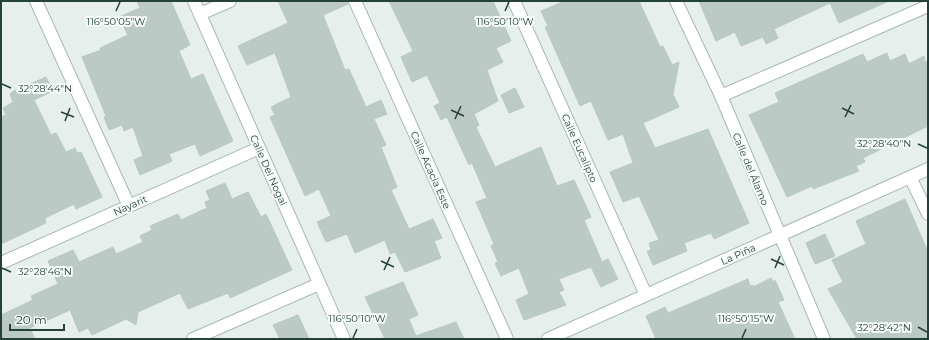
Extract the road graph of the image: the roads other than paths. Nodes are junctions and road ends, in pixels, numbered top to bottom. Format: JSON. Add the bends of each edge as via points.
{"nodes":[{"id":1,"x":36,"y":1,"type":"edge"},
{"id":2,"x":194,"y":1,"type":"edge"},
{"id":3,"x":230,"y":1,"type":"edge"},
{"id":4,"x":355,"y":1,"type":"edge"},
{"id":5,"x":514,"y":1,"type":"edge"},
{"id":6,"x":676,"y":1,"type":"edge"},
{"id":7,"x":928,"y":6,"type":"edge"},
{"id":8,"x":200,"y":14,"type":"junction"},
{"id":9,"x":721,"y":96,"type":"junction"},
{"id":10,"x":259,"y":148,"type":"junction"},
{"id":11,"x":928,"y":169,"type":"edge"},
{"id":12,"x":910,"y":177,"type":"junction"},
{"id":13,"x":129,"y":206,"type":"junction"},
{"id":14,"x":928,"y":214,"type":"edge"},
{"id":15,"x":779,"y":236,"type":"junction"},
{"id":16,"x":1,"y":263,"type":"edge"},
{"id":17,"x":319,"y":284,"type":"junction"},
{"id":18,"x":646,"y":295,"type":"junction"},
{"id":19,"x":194,"y":339,"type":"edge"},
{"id":20,"x":344,"y":339,"type":"edge"},
{"id":21,"x":507,"y":339,"type":"edge"},
{"id":22,"x":548,"y":339,"type":"edge"},
{"id":23,"x":824,"y":339,"type":"edge"}],
"edges":[{"from":1,"to":13,"type":"street"},
{"from":2,"to":8,"type":"street","name":"Calle Del Nogal"},
{"from":3,"to":8,"type":"street"},
{"from":4,"to":21,"type":"street","name":"Calle Acacia Este"},
{"from":5,"to":18,"type":"street","name":"Calle Eucalipto"},
{"from":6,"to":9,"type":"street","name":"Calle del Álamo"},
{"from":7,"to":9,"type":"street"},
{"from":8,"to":10,"type":"street","name":"Calle Del Nogal"},
{"from":9,"to":15,"type":"street","name":"Calle del Álamo"},
{"from":10,"to":13,"type":"street","name":"Nayarit"},
{"from":10,"to":17,"type":"street","name":"Calle Del Nogal"},
{"from":11,"to":12,"type":"street","name":"La Piña"},
{"from":12,"to":14,"type":"street"},
{"from":12,"to":15,"type":"street","name":"La Piña"},
{"from":13,"to":16,"type":"street","name":"Nayarit"},
{"from":15,"to":18,"type":"street","name":"La Piña"},
{"from":15,"to":23,"type":"street","name":"Calle del Álamo"},
{"from":17,"to":19,"type":"street"},
{"from":17,"to":20,"type":"street","name":"Calle Del Nogal"},
{"from":18,"to":22,"type":"street","name":"La Piña"}]}
